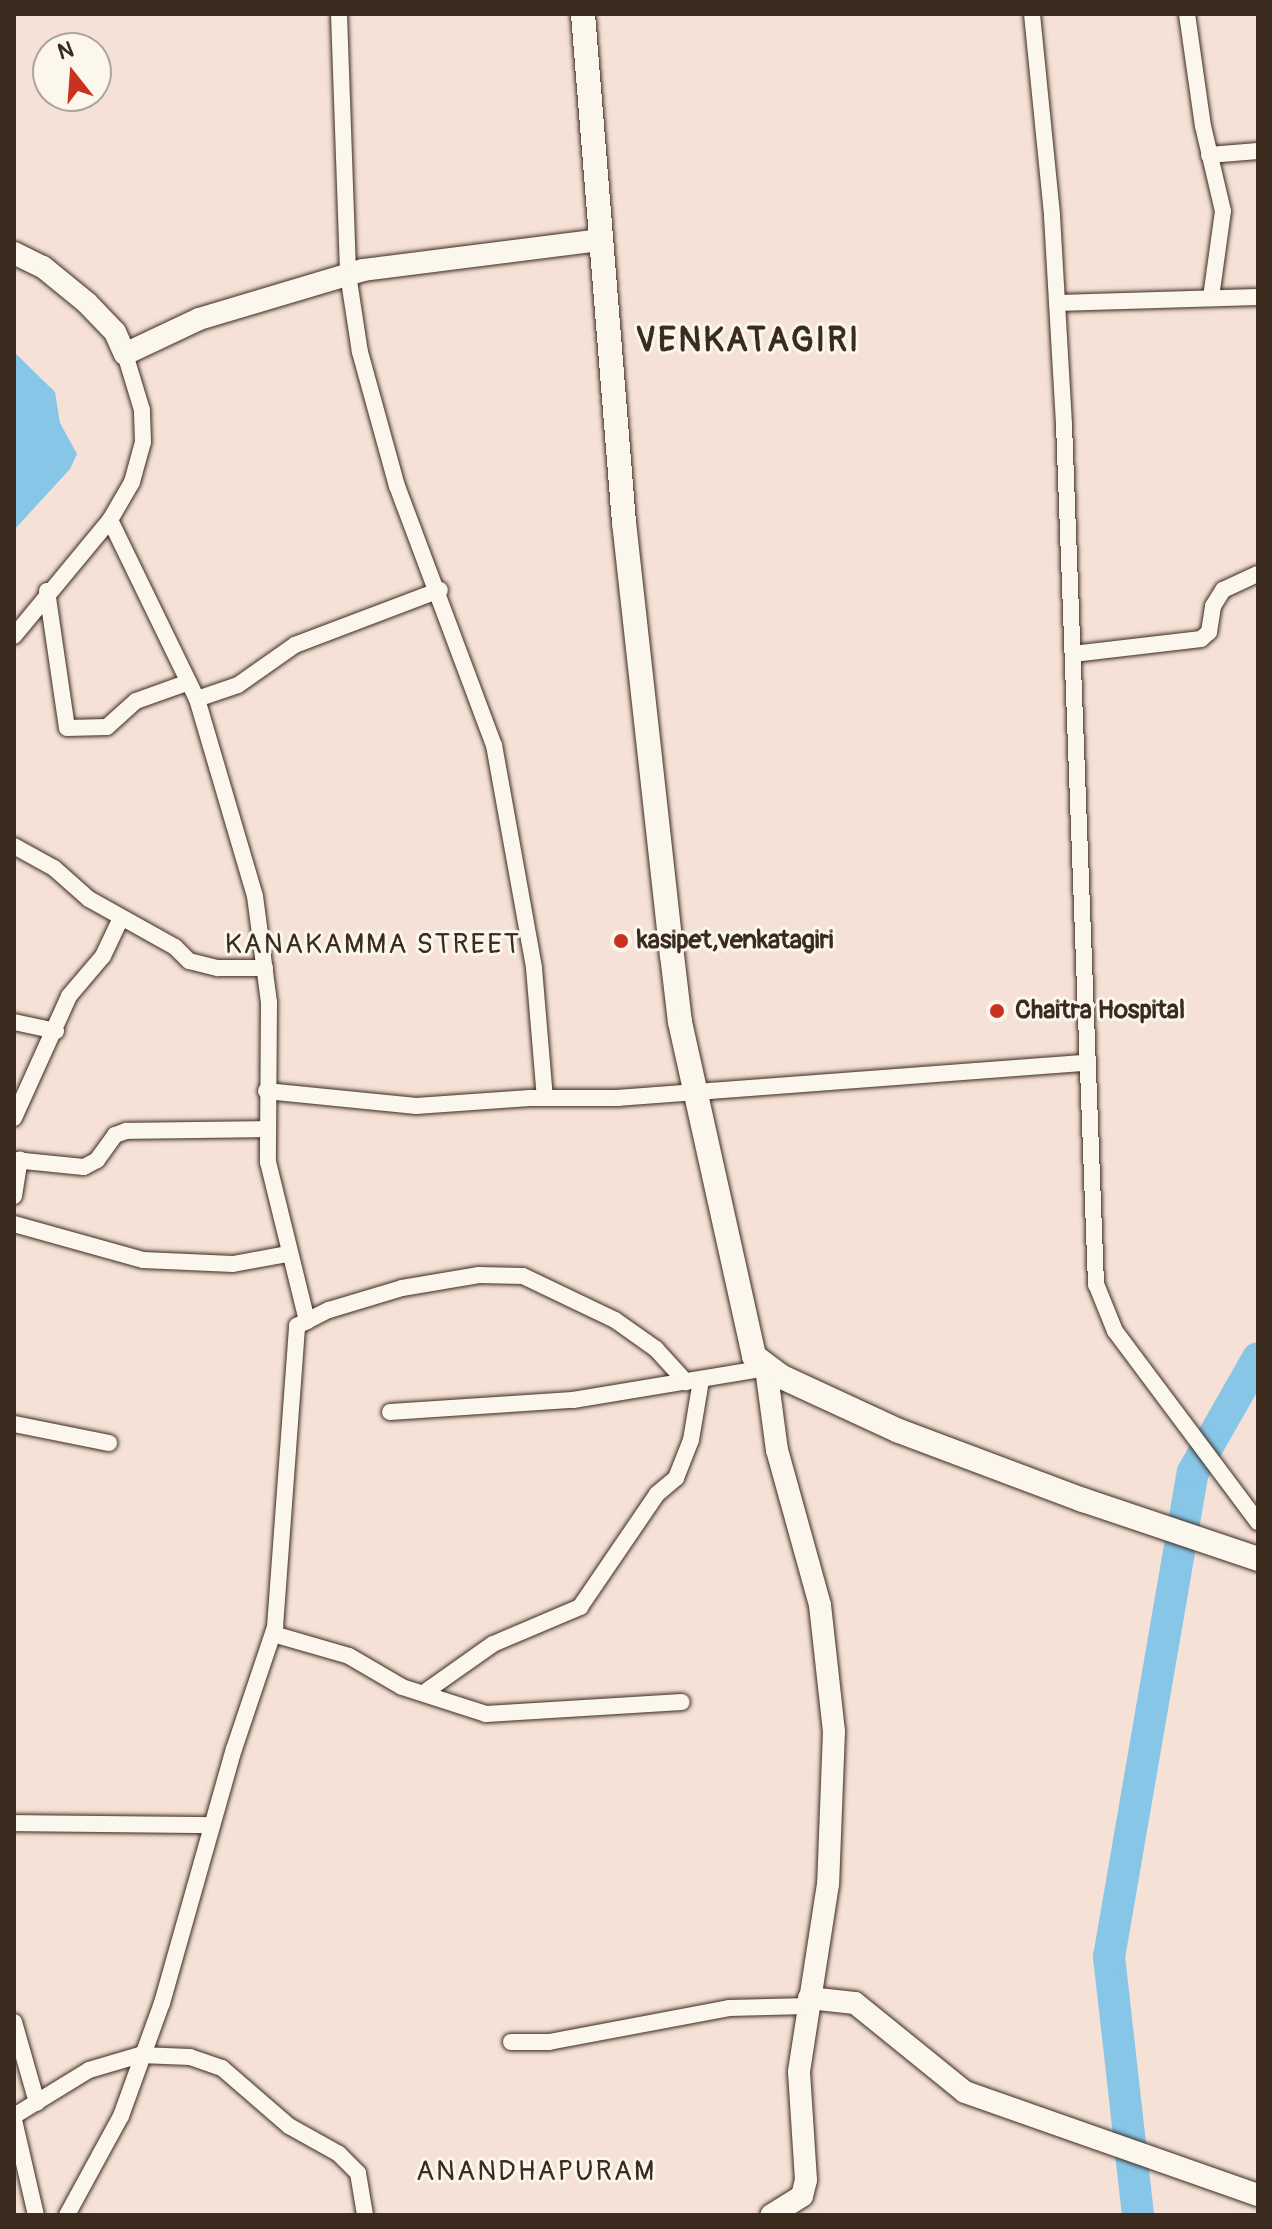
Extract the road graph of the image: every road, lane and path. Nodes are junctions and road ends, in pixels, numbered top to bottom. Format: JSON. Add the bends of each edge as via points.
{"nodes":[{"id":1,"x":339,"y":14,"type":"edge"},
{"id":2,"x":583,"y":14,"type":"edge"},
{"id":3,"x":1032,"y":14,"type":"edge"},
{"id":4,"x":1187,"y":14,"type":"edge"},
{"id":5,"x":1258,"y":151,"type":"edge"},
{"id":6,"x":1209,"y":155,"type":"junction"},
{"id":7,"x":600,"y":240,"type":"junction"},
{"id":8,"x":14,"y":253,"type":"edge"},
{"id":9,"x":348,"y":274,"type":"junction"},
{"id":10,"x":1258,"y":297,"type":"edge"},
{"id":11,"x":1211,"y":298,"type":"junction"},
{"id":12,"x":1057,"y":303,"type":"junction"},
{"id":13,"x":125,"y":354,"type":"junction"},
{"id":14,"x":110,"y":520,"type":"junction"},
{"id":15,"x":1258,"y":574,"type":"edge"},
{"id":16,"x":440,"y":590,"type":"junction"},
{"id":17,"x":47,"y":591,"type":"junction"},
{"id":18,"x":14,"y":636,"type":"edge"},
{"id":19,"x":1073,"y":654,"type":"junction"},
{"id":20,"x":189,"y":682,"type":"junction"},
{"id":21,"x":197,"y":699,"type":"junction"},
{"id":22,"x":14,"y":846,"type":"edge"},
{"id":23,"x":121,"y":918,"type":"junction"},
{"id":24,"x":265,"y":968,"type":"junction"},
{"id":25,"x":14,"y":1022,"type":"edge"},
{"id":26,"x":56,"y":1031,"type":"junction"},
{"id":27,"x":1088,"y":1063,"type":"junction"},
{"id":28,"x":266,"y":1091,"type":"junction"},
{"id":29,"x":697,"y":1092,"type":"junction"},
{"id":30,"x":545,"y":1098,"type":"junction"},
{"id":31,"x":14,"y":1118,"type":"edge"},
{"id":32,"x":267,"y":1129,"type":"junction"},
{"id":33,"x":17,"y":1160,"type":"edge"},
{"id":34,"x":14,"y":1196,"type":"edge"},
{"id":35,"x":14,"y":1224,"type":"edge"},
{"id":36,"x":290,"y":1261,"type":"junction"},
{"id":37,"x":307,"y":1321,"type":"junction"},
{"id":38,"x":766,"y":1368,"type":"junction"},
{"id":39,"x":693,"y":1381,"type":"junction"},
{"id":40,"x":390,"y":1412,"type":"dead end"},
{"id":41,"x":14,"y":1424,"type":"edge"},
{"id":42,"x":109,"y":1443,"type":"dead end"},
{"id":43,"x":1258,"y":1522,"type":"edge"},
{"id":44,"x":1258,"y":1559,"type":"edge"},
{"id":45,"x":273,"y":1634,"type":"junction"},
{"id":46,"x":425,"y":1692,"type":"junction"},
{"id":47,"x":682,"y":1702,"type":"dead end"},
{"id":48,"x":14,"y":1823,"type":"edge"},
{"id":49,"x":211,"y":1825,"type":"junction"},
{"id":50,"x":808,"y":2002,"type":"junction"},
{"id":51,"x":14,"y":2022,"type":"edge"},
{"id":52,"x":16,"y":2042,"type":"edge"},
{"id":53,"x":511,"y":2042,"type":"dead end"},
{"id":54,"x":140,"y":2055,"type":"junction"},
{"id":55,"x":37,"y":2103,"type":"junction"},
{"id":56,"x":14,"y":2118,"type":"edge"},
{"id":57,"x":1258,"y":2195,"type":"edge"},
{"id":58,"x":36,"y":2215,"type":"edge"},
{"id":59,"x":67,"y":2215,"type":"edge"},
{"id":60,"x":365,"y":2215,"type":"edge"},
{"id":61,"x":771,"y":2215,"type":"edge"}],
"edges":[{"from":1,"to":9,"type":"street"},
{"from":2,"to":7,"type":"main road"},
{"from":3,"to":12,"type":"street"},
{"from":4,"to":6,"type":"street"},
{"from":5,"to":6,"type":"street"},
{"from":6,"to":11,"type":"street","via":[[1223,211]]},
{"from":7,"to":9,"type":"main road"},
{"from":7,"to":29,"type":"main road","via":[[672,955]]},
{"from":8,"to":13,"type":"main road","via":[[43,267],[87,303],[115,332]]},
{"from":9,"to":13,"type":"main road","via":[[199,319]]},
{"from":9,"to":16,"type":"street","via":[[373,412]]},
{"from":10,"to":11,"type":"street"},
{"from":11,"to":12,"type":"street"},
{"from":12,"to":19,"type":"street"},
{"from":13,"to":14,"type":"street","via":[[142,410],[143,442],[132,482]]},
{"from":14,"to":17,"type":"street"},
{"from":14,"to":20,"type":"street"},
{"from":15,"to":19,"type":"street","via":[[1223,590],[1213,606],[1209,632],[1201,639]]},
{"from":16,"to":21,"type":"street","via":[[295,645],[238,685]]},
{"from":16,"to":30,"type":"street","via":[[494,745],[518,859]]},
{"from":17,"to":18,"type":"street"},
{"from":17,"to":20,"type":"street","via":[[67,728],[107,727],[136,701]]},
{"from":19,"to":27,"type":"street"},
{"from":20,"to":21,"type":"street"},
{"from":21,"to":24,"type":"street","via":[[255,896]]},
{"from":22,"to":23,"type":"street","via":[[54,868]]},
{"from":23,"to":24,"type":"street","via":[[175,947],[189,961],[218,968]]},
{"from":23,"to":26,"type":"street","via":[[103,956],[69,996]]},
{"from":24,"to":28,"type":"street","via":[[270,1033]]},
{"from":25,"to":26,"type":"street"},
{"from":26,"to":31,"type":"street"},
{"from":27,"to":29,"type":"street"},
{"from":27,"to":43,"type":"street","via":[[1096,1284],[1115,1331]]},
{"from":28,"to":30,"type":"street","via":[[416,1106]]},
{"from":28,"to":32,"type":"street"},
{"from":29,"to":30,"type":"street"},
{"from":29,"to":38,"type":"main road","via":[[747,1330],[754,1356]]},
{"from":32,"to":33,"type":"street","via":[[126,1131],[115,1135],[97,1160],[84,1167]]},
{"from":32,"to":36,"type":"street","via":[[268,1162]]},
{"from":33,"to":34,"type":"street"},
{"from":35,"to":36,"type":"street","via":[[143,1260]]},
{"from":36,"to":37,"type":"street"},
{"from":37,"to":39,"type":"street","via":[[402,1288],[479,1275],[523,1276],[615,1320]]},
{"from":37,"to":45,"type":"street","via":[[297,1326],[292,1342],[283,1569]]},
{"from":38,"to":39,"type":"street"},
{"from":38,"to":44,"type":"main road","via":[[899,1431]]},
{"from":38,"to":50,"type":"main road","via":[[777,1450],[820,1605],[834,1717],[828,1884]]},
{"from":39,"to":40,"type":"street","via":[[573,1400]]},
{"from":39,"to":46,"type":"street","via":[[691,1440],[676,1478],[657,1494],[580,1607],[482,1650]]},
{"from":41,"to":42,"type":"street"},
{"from":45,"to":46,"type":"street","via":[[349,1656],[402,1687]]},
{"from":45,"to":49,"type":"street"},
{"from":46,"to":47,"type":"street","via":[[486,1714]]},
{"from":48,"to":49,"type":"street"},
{"from":49,"to":54,"type":"street","via":[[162,2003]]},
{"from":50,"to":53,"type":"street","via":[[729,2008],[549,2042]]},
{"from":50,"to":57,"type":"main road","via":[[855,2003],[965,2092]]},
{"from":50,"to":61,"type":"main road","via":[[799,2072],[806,2180],[802,2196]]},
{"from":51,"to":52,"type":"street"},
{"from":52,"to":55,"type":"street"},
{"from":54,"to":55,"type":"street","via":[[68,2079]]},
{"from":54,"to":59,"type":"street","via":[[121,2116]]},
{"from":54,"to":60,"type":"street","via":[[190,2057],[222,2068],[289,2126],[339,2154],[358,2173]]},
{"from":55,"to":56,"type":"street"},
{"from":56,"to":58,"type":"street"}]}
